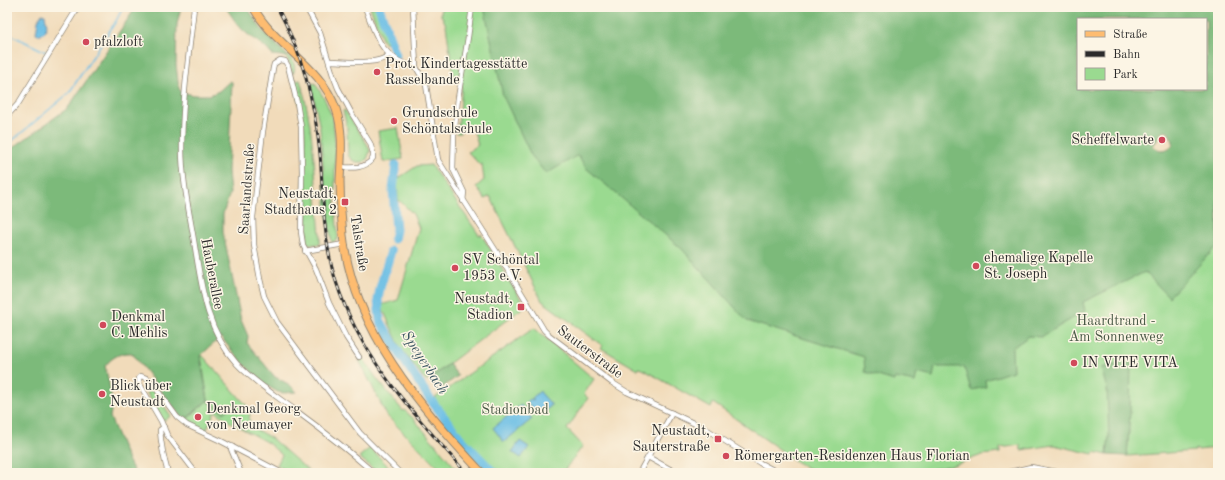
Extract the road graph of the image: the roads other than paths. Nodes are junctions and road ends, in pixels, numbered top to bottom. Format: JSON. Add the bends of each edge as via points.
{"nodes":[{"id":1,"x":78,"y":7,"type":"edge"},
{"id":2,"x":194,"y":7,"type":"edge"},
{"id":3,"x":254,"y":7,"type":"edge"},
{"id":4,"x":306,"y":7,"type":"edge"},
{"id":5,"x":365,"y":7,"type":"edge"},
{"id":6,"x":413,"y":7,"type":"edge"},
{"id":7,"x":472,"y":7,"type":"edge"},
{"id":8,"x":389,"y":55,"type":"junction"},
{"id":9,"x":328,"y":61,"type":"junction"},
{"id":10,"x":416,"y":67,"type":"junction"},
{"id":11,"x":7,"y":116,"type":"edge"},
{"id":12,"x":341,"y":167,"type":"junction"},
{"id":13,"x":463,"y":201,"type":"junction"},
{"id":14,"x":344,"y":244,"type":"junction"},
{"id":15,"x":305,"y":251,"type":"junction"},
{"id":16,"x":359,"y":357,"type":"dead end"},
{"id":17,"x":672,"y":413,"type":"junction"},
{"id":18,"x":164,"y":427,"type":"junction"},
{"id":19,"x":232,"y":446,"type":"junction"},
{"id":20,"x":648,"y":457,"type":"junction"},
{"id":21,"x":276,"y":471,"type":"edge"},
{"id":22,"x":168,"y":473,"type":"edge"},
{"id":23,"x":196,"y":473,"type":"edge"},
{"id":24,"x":241,"y":473,"type":"edge"},
{"id":25,"x":282,"y":473,"type":"edge"},
{"id":26,"x":374,"y":473,"type":"edge"},
{"id":27,"x":400,"y":473,"type":"edge"},
{"id":28,"x":482,"y":473,"type":"edge"},
{"id":29,"x":639,"y":473,"type":"edge"},
{"id":30,"x":677,"y":473,"type":"edge"},
{"id":31,"x":779,"y":473,"type":"edge"},
{"id":32,"x":1005,"y":473,"type":"edge"},
{"id":33,"x":1062,"y":473,"type":"edge"}],
"edges":[{"from":1,"to":11,"type":"street","via":[[18,104]]},
{"from":2,"to":26,"type":"street","name":"Hauberallee","via":[[185,79],[182,149],[201,285],[212,325],[229,354],[244,371],[325,431]]},
{"from":3,"to":12,"type":"main road","name":"Talstraße","via":[[269,30],[315,74],[328,92],[336,108],[341,130]]},
{"from":4,"to":9,"type":"street","via":[[320,33]]},
{"from":5,"to":8,"type":"street","via":[[377,38]]},
{"from":6,"to":10,"type":"street"},
{"from":7,"to":13,"type":"street","via":[[454,135],[453,169],[464,192]]},
{"from":8,"to":9,"type":"street","via":[[386,59],[376,61]]},
{"from":8,"to":10,"type":"street"},
{"from":9,"to":12,"type":"street","via":[[346,104],[373,152],[373,158],[366,165]]},
{"from":10,"to":13,"type":"street","name":"Sauterstraße","via":[[426,84],[438,160]]},
{"from":12,"to":14,"type":"main road","name":"Talstraße","via":[[340,201]]},
{"from":13,"to":17,"type":"street","name":"Sauterstraße","via":[[544,330],[616,385]]},
{"from":14,"to":15,"type":"street"},
{"from":14,"to":28,"type":"main road","name":"Talstraße","via":[[358,298],[382,348],[443,430]]},
{"from":15,"to":16,"type":"street","name":"Saarlandstraße","via":[[316,270],[329,303]]},
{"from":15,"to":27,"type":"street","name":"Saarlandstraße","via":[[301,232],[301,127],[288,66],[285,61],[280,60],[273,68],[254,208],[254,245],[262,288],[271,312],[285,333],[360,433]]},
{"from":17,"to":20,"type":"street"},
{"from":17,"to":31,"type":"street","name":"Sauterstraße","via":[[706,429]]},
{"from":18,"to":19,"type":"street","via":[[139,383],[138,380],[142,376],[149,379],[181,421]]},
{"from":18,"to":22,"type":"street","via":[[160,430],[160,437]]},
{"from":18,"to":23,"type":"street"},
{"from":19,"to":21,"type":"street"},
{"from":19,"to":24,"type":"street"},
{"from":20,"to":29,"type":"street"},
{"from":20,"to":30,"type":"street"},
{"from":21,"to":25,"type":"street"},
{"from":32,"to":33,"type":"street","via":[[1031,467]]}]}
